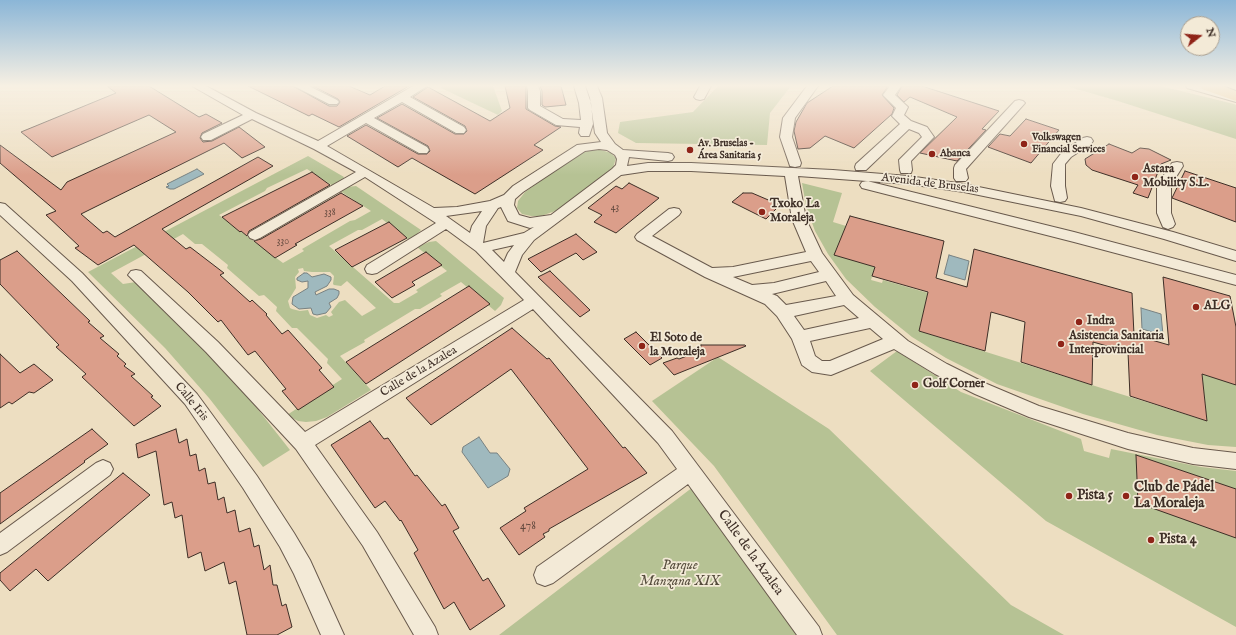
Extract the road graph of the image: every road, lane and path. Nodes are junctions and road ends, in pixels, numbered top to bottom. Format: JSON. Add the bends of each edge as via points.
{"nodes":[{"id":1,"x":241,"y":116,"type":"edge"},
{"id":2,"x":244,"y":116,"type":"edge"},
{"id":3,"x":254,"y":116,"type":"edge"},
{"id":4,"x":371,"y":116,"type":"edge"},
{"id":5,"x":434,"y":116,"type":"edge"},
{"id":6,"x":548,"y":116,"type":"edge"},
{"id":7,"x":586,"y":116,"type":"edge"},
{"id":8,"x":599,"y":116,"type":"edge"},
{"id":9,"x":791,"y":116,"type":"edge"},
{"id":10,"x":898,"y":116,"type":"edge"},
{"id":11,"x":1008,"y":116,"type":"edge"},
{"id":12,"x":367,"y":118,"type":"junction"},
{"id":13,"x":587,"y":124,"type":"junction"},
{"id":14,"x":907,"y":124,"type":"junction"},
{"id":15,"x":214,"y":126,"type":"dead end"},
{"id":16,"x":460,"y":130,"type":"dead end"},
{"id":17,"x":207,"y":137,"type":"dead end"},
{"id":18,"x":1087,"y":141,"type":"dead end"},
{"id":19,"x":318,"y":146,"type":"junction"},
{"id":20,"x":581,"y":148,"type":"junction"},
{"id":21,"x":423,"y":150,"type":"dead end"},
{"id":22,"x":615,"y":150,"type":"junction"},
{"id":23,"x":861,"y":166,"type":"junction"},
{"id":24,"x":1177,"y":166,"type":"dead end"},
{"id":25,"x":793,"y":168,"type":"junction"},
{"id":26,"x":906,"y":170,"type":"junction"},
{"id":27,"x":365,"y":172,"type":"junction"},
{"id":28,"x":617,"y":172,"type":"junction"},
{"id":29,"x":833,"y":174,"type":"junction"},
{"id":30,"x":961,"y":178,"type":"junction"},
{"id":31,"x":509,"y":198,"type":"junction"},
{"id":32,"x":1060,"y":198,"type":"junction"},
{"id":33,"x":493,"y":205,"type":"junction"},
{"id":34,"x":2,"y":212,"type":"edge"},
{"id":35,"x":431,"y":212,"type":"junction"},
{"id":36,"x":674,"y":212,"type":"dead end"},
{"id":37,"x":555,"y":219,"type":"junction"},
{"id":38,"x":446,"y":223,"type":"junction"},
{"id":39,"x":1168,"y":224,"type":"junction"},
{"id":40,"x":255,"y":235,"type":"dead end"},
{"id":41,"x":529,"y":237,"type":"junction"},
{"id":42,"x":478,"y":246,"type":"junction"},
{"id":43,"x":1236,"y":246,"type":"edge"},
{"id":44,"x":815,"y":255,"type":"junction"},
{"id":45,"x":1236,"y":256,"type":"edge"},
{"id":46,"x":372,"y":269,"type":"dead end"},
{"id":47,"x":507,"y":273,"type":"junction"},
{"id":48,"x":710,"y":273,"type":"junction"},
{"id":49,"x":136,"y":275,"type":"dead end"},
{"id":50,"x":828,"y":275,"type":"junction"},
{"id":51,"x":1236,"y":280,"type":"edge"},
{"id":52,"x":750,"y":291,"type":"junction"},
{"id":53,"x":847,"y":299,"type":"junction"},
{"id":54,"x":534,"y":301,"type":"junction"},
{"id":55,"x":783,"y":312,"type":"junction"},
{"id":56,"x":872,"y":321,"type":"junction"},
{"id":57,"x":800,"y":337,"type":"junction"},
{"id":58,"x":899,"y":344,"type":"junction"},
{"id":59,"x":304,"y":443,"type":"junction"},
{"id":60,"x":1236,"y":461,"type":"edge"},
{"id":61,"x":103,"y":469,"type":"dead end"},
{"id":62,"x":690,"y":471,"type":"junction"},
{"id":63,"x":0,"y":545,"type":"edge"},
{"id":64,"x":545,"y":574,"type":"dead end"},
{"id":65,"x":333,"y":635,"type":"edge"},
{"id":66,"x":427,"y":635,"type":"edge"},
{"id":67,"x":811,"y":635,"type":"edge"}],
"edges":[{"from":1,"to":15,"type":"street"},
{"from":2,"to":17,"type":"street"},
{"from":3,"to":19,"type":"street","name":"Calle de la Azalea"},
{"from":4,"to":12,"type":"street"},
{"from":5,"to":16,"type":"street"},
{"from":6,"to":13,"type":"street","via":[[560,122]]},
{"from":7,"to":13,"type":"street"},
{"from":8,"to":22,"type":"street","via":[[601,133]]},
{"from":9,"to":25,"type":"street","via":[[786,137]]},
{"from":10,"to":14,"type":"street"},
{"from":11,"to":30,"type":"street","via":[[960,168]]},
{"from":12,"to":19,"type":"street"},
{"from":12,"to":21,"type":"street"},
{"from":13,"to":20,"type":"street"},
{"from":14,"to":23,"type":"street"},
{"from":14,"to":26,"type":"street","via":[[923,130],[928,137],[905,160]]},
{"from":18,"to":32,"type":"street","via":[[1067,154],[1059,164]]},
{"from":19,"to":27,"type":"street","name":"Calle de la Azalea"},
{"from":20,"to":22,"type":"street","name":"Avenida de Bruselas","via":[[600,145]]},
{"from":20,"to":31,"type":"street","via":[[518,189]]},
{"from":22,"to":25,"type":"street","name":"Avenida de Bruselas","via":[[662,157]]},
{"from":22,"to":28,"type":"street","via":[[623,159]]},
{"from":23,"to":25,"type":"street","name":"Avenida de Bruselas"},
{"from":23,"to":26,"type":"street","name":"Avenida de Bruselas"},
{"from":24,"to":39,"type":"street","via":[[1164,185],[1164,213]]},
{"from":25,"to":28,"type":"street","name":"Avenida de Bruselas","via":[[648,167]]},
{"from":25,"to":29,"type":"street","name":"Avenida de Bruselas"},
{"from":25,"to":44,"type":"street","via":[[799,219]]},
{"from":26,"to":30,"type":"street","name":"Avenida de Bruselas"},
{"from":27,"to":35,"type":"street","name":"Calle de la Azalea"},
{"from":27,"to":40,"type":"street"},
{"from":28,"to":37,"type":"street"},
{"from":29,"to":45,"type":"street","name":"Avenida de Bruselas","via":[[908,180],[1007,196],[1125,223]]},
{"from":29,"to":51,"type":"street"},
{"from":30,"to":32,"type":"street","name":"Avenida de Bruselas"},
{"from":31,"to":33,"type":"street"},
{"from":31,"to":37,"type":"street","via":[[507,205],[513,218],[530,223]]},
{"from":32,"to":39,"type":"street","name":"Avenida de Bruselas"},
{"from":33,"to":35,"type":"street"},
{"from":33,"to":42,"type":"street","via":[[479,226]]},
{"from":34,"to":65,"type":"street","name":"Calle Iris","via":[[77,278],[191,399],[250,482],[287,540]]},
{"from":35,"to":38,"type":"street","name":"Calle de la Azalea"},
{"from":36,"to":48,"type":"street","via":[[642,237]]},
{"from":37,"to":41,"type":"street"},
{"from":38,"to":42,"type":"street","name":"Calle de la Azalea"},
{"from":38,"to":46,"type":"street"},
{"from":39,"to":43,"type":"street","name":"Avenida de Bruselas"},
{"from":41,"to":42,"type":"street"},
{"from":41,"to":47,"type":"street","via":[[515,252]]},
{"from":42,"to":47,"type":"street","name":"Calle de la Azalea"},
{"from":44,"to":48,"type":"street","via":[[733,272]]},
{"from":44,"to":50,"type":"street"},
{"from":47,"to":54,"type":"street","name":"Calle de la Azalea"},
{"from":48,"to":52,"type":"street"},
{"from":49,"to":59,"type":"street","via":[[212,347]]},
{"from":50,"to":52,"type":"street"},
{"from":50,"to":53,"type":"street"},
{"from":52,"to":55,"type":"street","via":[[771,300]]},
{"from":53,"to":55,"type":"street"},
{"from":53,"to":56,"type":"street"},
{"from":54,"to":59,"type":"street","name":"Calle de la Azalea"},
{"from":54,"to":62,"type":"street","name":"Calle de la Azalea","via":[[665,437]]},
{"from":55,"to":57,"type":"street"},
{"from":56,"to":57,"type":"street"},
{"from":56,"to":58,"type":"street"},
{"from":57,"to":58,"type":"street","via":[[808,360],[818,367],[831,368]]},
{"from":58,"to":60,"type":"street","via":[[941,369],[1035,412],[1128,441],[1193,456]]},
{"from":59,"to":66,"type":"street","via":[[370,539]]},
{"from":61,"to":63,"type":"street"},
{"from":62,"to":64,"type":"street"},
{"from":62,"to":67,"type":"street","name":"Calle de la Azalea"}]}
